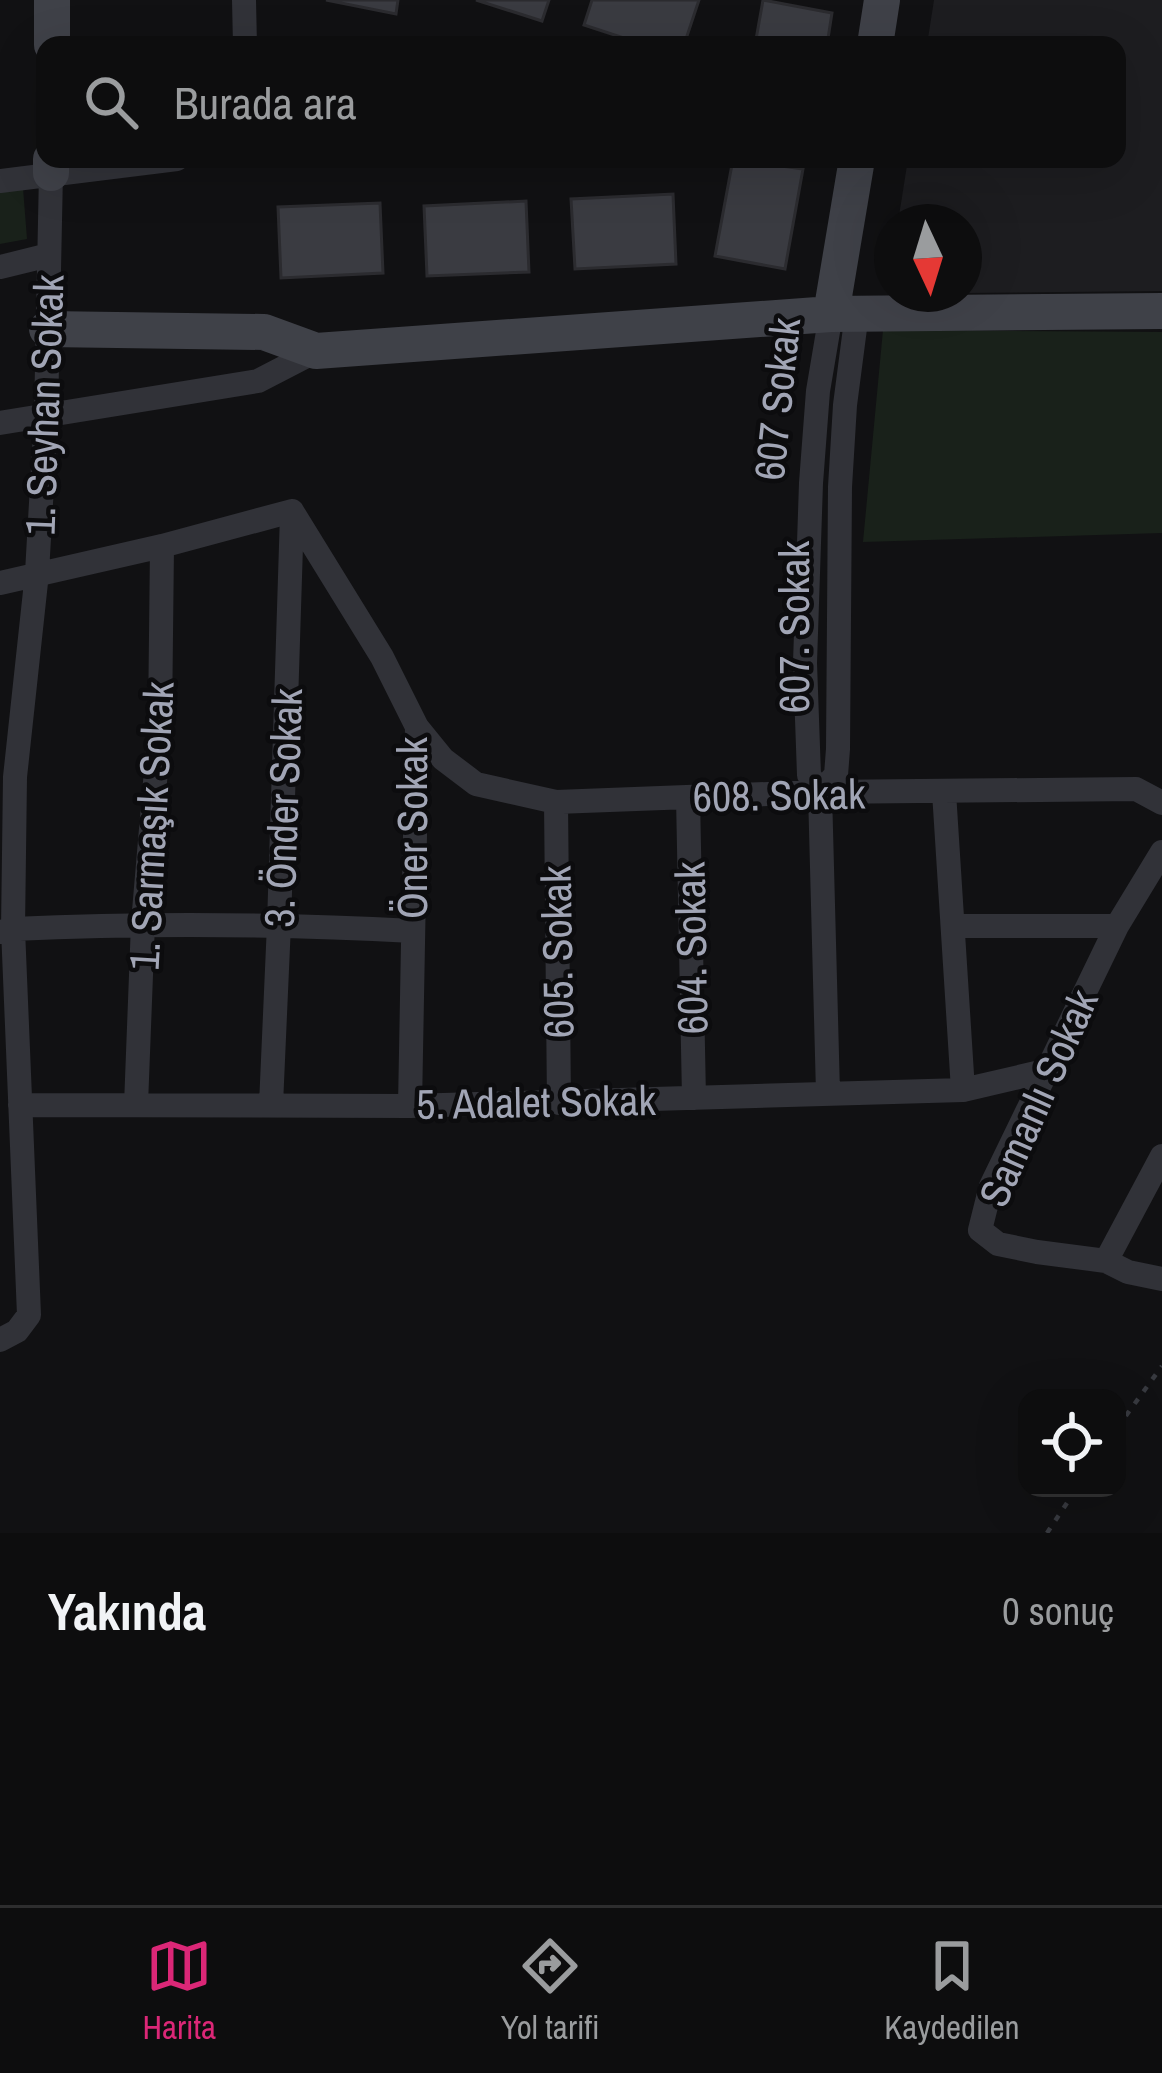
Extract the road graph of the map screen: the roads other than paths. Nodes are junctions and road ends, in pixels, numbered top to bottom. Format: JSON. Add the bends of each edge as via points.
{"nodes":[{"id":1,"x":52,"y":0,"type":"edge"},
{"id":2,"x":244,"y":0,"type":"edge"},
{"id":3,"x":882,"y":0,"type":"edge"},
{"id":4,"x":907,"y":0,"type":"edge"},
{"id":5,"x":52,"y":36,"type":"edge"},
{"id":6,"x":245,"y":36,"type":"edge"},
{"id":7,"x":876,"y":36,"type":"edge"},
{"id":8,"x":901,"y":36,"type":"edge"},
{"id":9,"x":44,"y":168,"type":"edge"},
{"id":10,"x":51,"y":168,"type":"edge"},
{"id":11,"x":855,"y":168,"type":"edge"},
{"id":12,"x":880,"y":168,"type":"edge"},
{"id":13,"x":0,"y":181,"type":"edge"},
{"id":14,"x":50,"y":255,"type":"junction"},
{"id":15,"x":0,"y":267,"type":"edge"},
{"id":16,"x":1162,"y":311,"type":"edge"},
{"id":17,"x":844,"y":313,"type":"junction"},
{"id":18,"x":47,"y":328,"type":"junction"},
{"id":19,"x":316,"y":351,"type":"junction"},
{"id":20,"x":46,"y":415,"type":"junction"},
{"id":21,"x":0,"y":423,"type":"edge"},
{"id":22,"x":292,"y":511,"type":"junction"},
{"id":23,"x":162,"y":546,"type":"junction"},
{"id":24,"x":37,"y":573,"type":"junction"},
{"id":25,"x":0,"y":583,"type":"edge"},
{"id":26,"x":417,"y":728,"type":"junction"},
{"id":27,"x":944,"y":792,"type":"junction"},
{"id":28,"x":820,"y":793,"type":"junction"},
{"id":29,"x":688,"y":797,"type":"junction"},
{"id":30,"x":556,"y":802,"type":"junction"},
{"id":31,"x":1162,"y":802,"type":"edge"},
{"id":32,"x":1161,"y":855,"type":"edge"},
{"id":33,"x":143,"y":923,"type":"junction"},
{"id":34,"x":280,"y":924,"type":"junction"},
{"id":35,"x":953,"y":926,"type":"junction"},
{"id":36,"x":1117,"y":926,"type":"junction"},
{"id":37,"x":6,"y":930,"type":"edge"},
{"id":38,"x":413,"y":932,"type":"junction"},
{"id":39,"x":1049,"y":1070,"type":"junction"},
{"id":40,"x":963,"y":1090,"type":"junction"},
{"id":41,"x":828,"y":1093,"type":"junction"},
{"id":42,"x":694,"y":1098,"type":"junction"},
{"id":43,"x":559,"y":1103,"type":"junction"},
{"id":44,"x":20,"y":1105,"type":"junction"},
{"id":45,"x":271,"y":1105,"type":"junction"},
{"id":46,"x":136,"y":1106,"type":"junction"},
{"id":47,"x":410,"y":1106,"type":"junction"},
{"id":48,"x":1162,"y":1156,"type":"edge"},
{"id":49,"x":1106,"y":1261,"type":"junction"},
{"id":50,"x":1162,"y":1279,"type":"edge"},
{"id":51,"x":0,"y":1340,"type":"edge"}],
"edges":[{"from":1,"to":5,"type":"street"},
{"from":2,"to":6,"type":"street"},
{"from":3,"to":7,"type":"street"},
{"from":4,"to":8,"type":"street"},
{"from":9,"to":13,"type":"street"},
{"from":10,"to":14,"type":"street","name":"1. Seyhan Sokak"},
{"from":11,"to":17,"type":"street","name":"607 Sokak"},
{"from":12,"to":17,"type":"street"},
{"from":14,"to":15,"type":"street"},
{"from":14,"to":18,"type":"street","name":"1. Seyhan Sokak"},
{"from":16,"to":17,"type":"street"},
{"from":17,"to":19,"type":"street"},
{"from":17,"to":28,"type":"street","name":"607 Sokak","via":[[818,391],[811,483],[805,663],[809,775]]},
{"from":18,"to":19,"type":"street","via":[[264,332]]},
{"from":18,"to":20,"type":"street","name":"1. Seyhan Sokak"},
{"from":19,"to":20,"type":"street","via":[[257,381]]},
{"from":20,"to":21,"type":"street"},
{"from":20,"to":24,"type":"street","name":"1. Seyhan Sokak"},
{"from":22,"to":23,"type":"street"},
{"from":22,"to":26,"type":"street","name":"Öner Sokak"},
{"from":22,"to":34,"type":"street","name":"3. Önder Sokak"},
{"from":23,"to":24,"type":"street"},
{"from":23,"to":33,"type":"street","name":"1. Sarmaşık Sokak","via":[[160,723]]},
{"from":24,"to":25,"type":"street"},
{"from":24,"to":37,"type":"street","name":"1. Seyhan Sokak"},
{"from":26,"to":30,"type":"street","name":"608. Sokak","via":[[476,784]]},
{"from":26,"to":38,"type":"street","name":"Öner Sokak"},
{"from":27,"to":28,"type":"street","name":"608. Sokak"},
{"from":27,"to":31,"type":"street","name":"608. Sokak","via":[[1136,789]]},
{"from":27,"to":35,"type":"street"},
{"from":28,"to":29,"type":"street","name":"608. Sokak"},
{"from":28,"to":41,"type":"street"},
{"from":29,"to":30,"type":"street","name":"608. Sokak"},
{"from":29,"to":42,"type":"street","name":"604. Sokak"},
{"from":30,"to":43,"type":"street","name":"605. Sokak"},
{"from":32,"to":36,"type":"street","name":"Samanlı Sokak"},
{"from":33,"to":34,"type":"street"},
{"from":33,"to":37,"type":"street"},
{"from":33,"to":46,"type":"street","name":"1. Sarmaşık Sokak"},
{"from":34,"to":38,"type":"street"},
{"from":34,"to":45,"type":"street","name":"3. Önder Sokak"},
{"from":35,"to":36,"type":"street"},
{"from":35,"to":40,"type":"street"},
{"from":36,"to":39,"type":"street","name":"Samanlı Sokak"},
{"from":37,"to":44,"type":"street","name":"1. Seyhan Sokak"},
{"from":38,"to":47,"type":"street","name":"Öner Sokak"},
{"from":39,"to":40,"type":"street","name":"5. Adalet Sokak"},
{"from":39,"to":49,"type":"street","name":"Samanlı Sokak","via":[[991,1186],[980,1230],[998,1244]]},
{"from":40,"to":41,"type":"street","name":"5. Adalet Sokak"},
{"from":41,"to":42,"type":"street","name":"5. Adalet Sokak"},
{"from":42,"to":43,"type":"street","name":"5. Adalet Sokak"},
{"from":43,"to":47,"type":"street","name":"5. Adalet Sokak"},
{"from":44,"to":46,"type":"street","name":"5. Adalet Sokak"},
{"from":44,"to":51,"type":"street","name":"1. Seyhan Sokak","via":[[29,1315]]},
{"from":45,"to":46,"type":"street","name":"5. Adalet Sokak"},
{"from":45,"to":47,"type":"street","name":"5. Adalet Sokak"},
{"from":48,"to":49,"type":"street"},
{"from":49,"to":50,"type":"street"}]}
